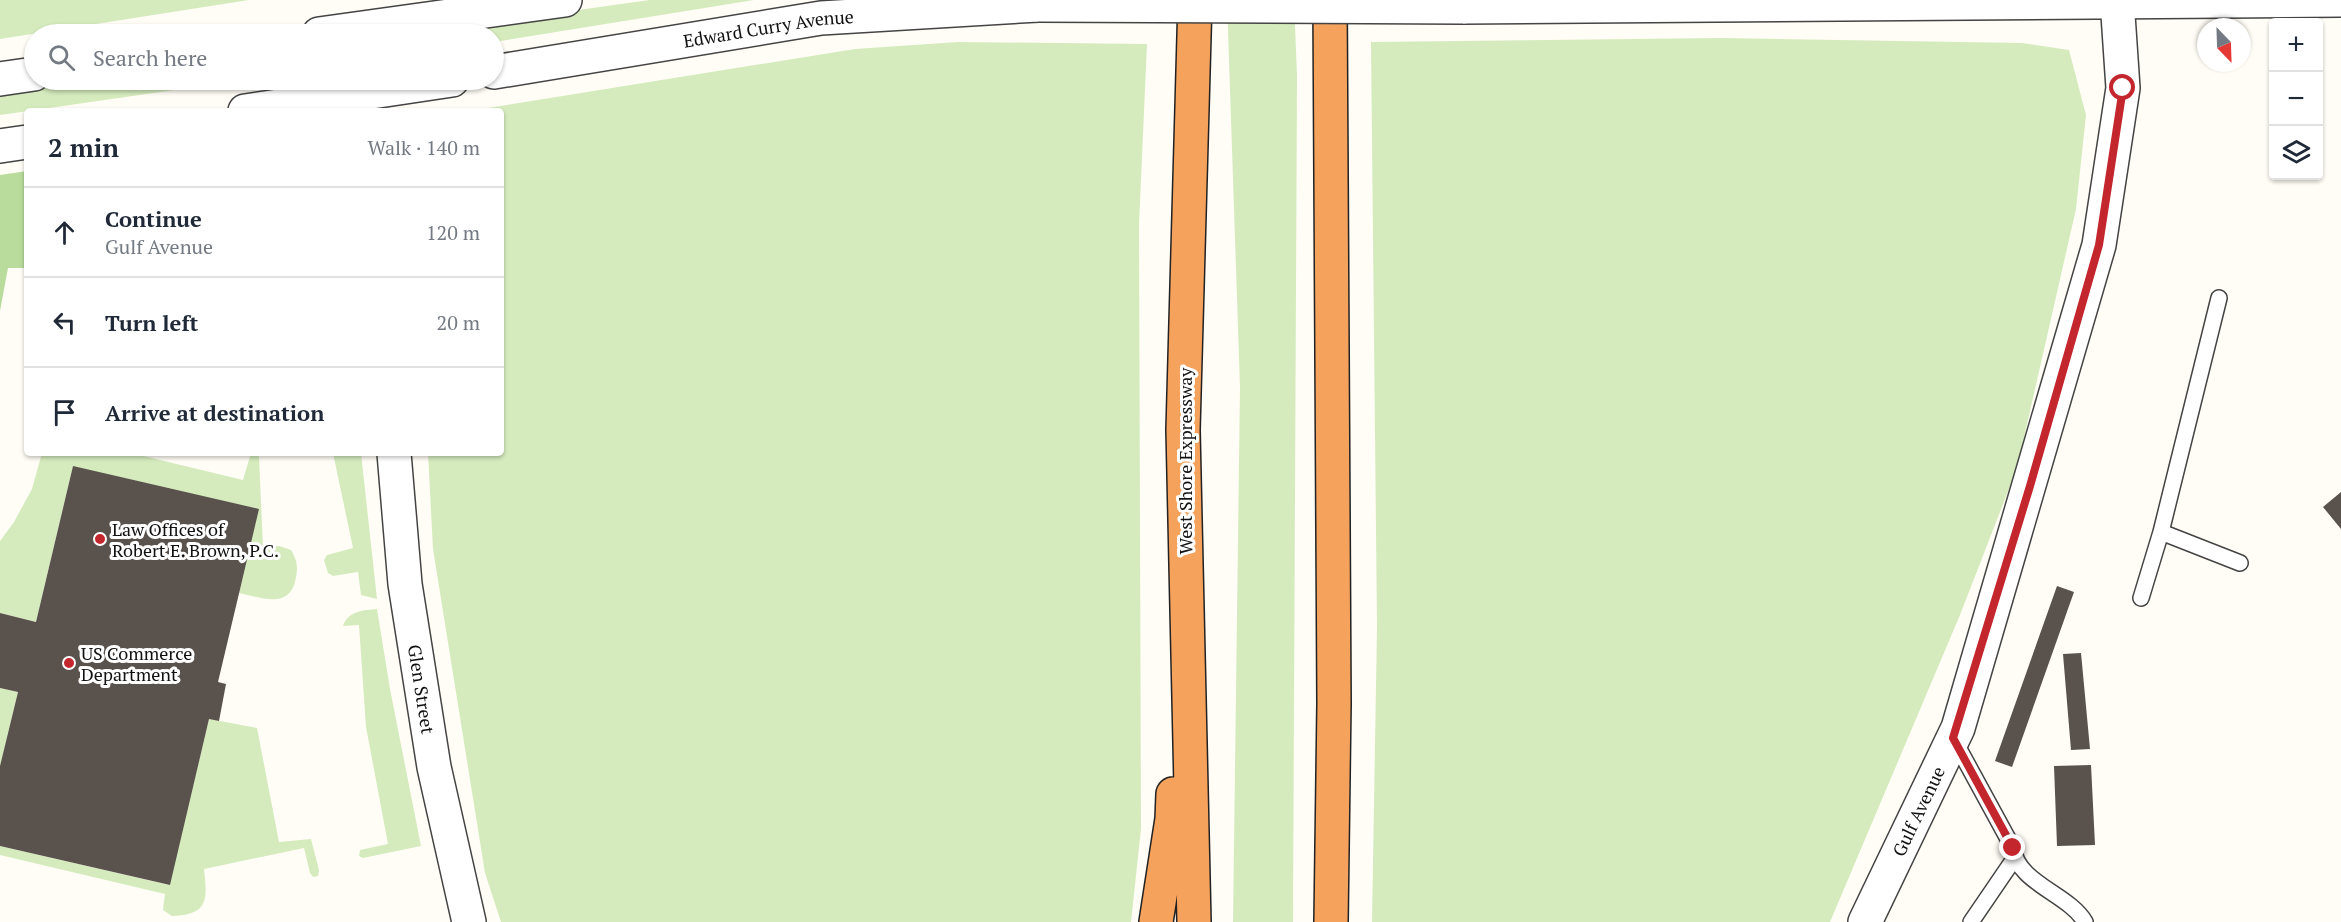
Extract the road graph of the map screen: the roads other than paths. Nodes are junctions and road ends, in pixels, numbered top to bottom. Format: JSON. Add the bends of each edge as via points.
{"nodes":[{"id":1,"x":565,"y":0,"type":"edge"},
{"id":2,"x":1195,"y":0,"type":"edge"},
{"id":3,"x":1330,"y":0,"type":"edge"},
{"id":4,"x":2341,"y":0,"type":"edge"},
{"id":5,"x":2117,"y":2,"type":"edge"},
{"id":6,"x":422,"y":24,"type":"edge"},
{"id":7,"x":504,"y":70,"type":"edge"},
{"id":8,"x":24,"y":75,"type":"edge"},
{"id":9,"x":0,"y":79,"type":"edge"},
{"id":10,"x":407,"y":90,"type":"edge"},
{"id":11,"x":389,"y":94,"type":"edge"},
{"id":12,"x":270,"y":108,"type":"edge"},
{"id":13,"x":24,"y":142,"type":"edge"},
{"id":14,"x":0,"y":146,"type":"edge"},
{"id":15,"x":2218,"y":298,"type":"dead end"},
{"id":16,"x":1183,"y":430,"type":"junction"},
{"id":17,"x":394,"y":456,"type":"edge"},
{"id":18,"x":2161,"y":532,"type":"junction"},
{"id":19,"x":2240,"y":563,"type":"dead end"},
{"id":20,"x":2141,"y":598,"type":"dead end"},
{"id":21,"x":1953,"y":738,"type":"junction"},
{"id":22,"x":2014,"y":859,"type":"junction"},
{"id":23,"x":469,"y":922,"type":"edge"},
{"id":24,"x":1156,"y":922,"type":"edge"},
{"id":25,"x":1194,"y":922,"type":"edge"},
{"id":26,"x":1330,"y":922,"type":"edge"},
{"id":27,"x":1865,"y":922,"type":"edge"},
{"id":28,"x":1971,"y":922,"type":"edge"},
{"id":29,"x":2085,"y":922,"type":"edge"}],
"edges":[{"from":1,"to":6,"type":"street"},
{"from":2,"to":16,"type":"highway","name":"West Shore Expressway"},
{"from":3,"to":26,"type":"highway","via":[[1334,703]]},
{"from":4,"to":5,"type":"street","name":"Edward Curry Avenue"},
{"from":5,"to":7,"type":"street","name":"Edward Curry Avenue","bridge":true,"via":[[1463,7],[1038,5],[821,18]]},
{"from":5,"to":21,"type":"street","name":"Gulf Avenue","via":[[2123,88],[2099,245]]},
{"from":8,"to":9,"type":"street"},
{"from":10,"to":11,"type":"street"},
{"from":11,"to":12,"type":"street"},
{"from":13,"to":14,"type":"street"},
{"from":15,"to":18,"type":"lane"},
{"from":16,"to":24,"type":"highway","via":[[1172,819]]},
{"from":16,"to":25,"type":"highway","name":"West Shore Expressway"},
{"from":17,"to":23,"type":"street","name":"Glen Street","via":[[405,584],[434,767]]},
{"from":18,"to":19,"type":"lane"},
{"from":18,"to":20,"type":"lane"},
{"from":21,"to":22,"type":"lane","via":[[2013,848]]},
{"from":21,"to":27,"type":"street","name":"Gulf Avenue"},
{"from":22,"to":28,"type":"lane"},
{"from":22,"to":29,"type":"lane","via":[[2079,912]]}]}
